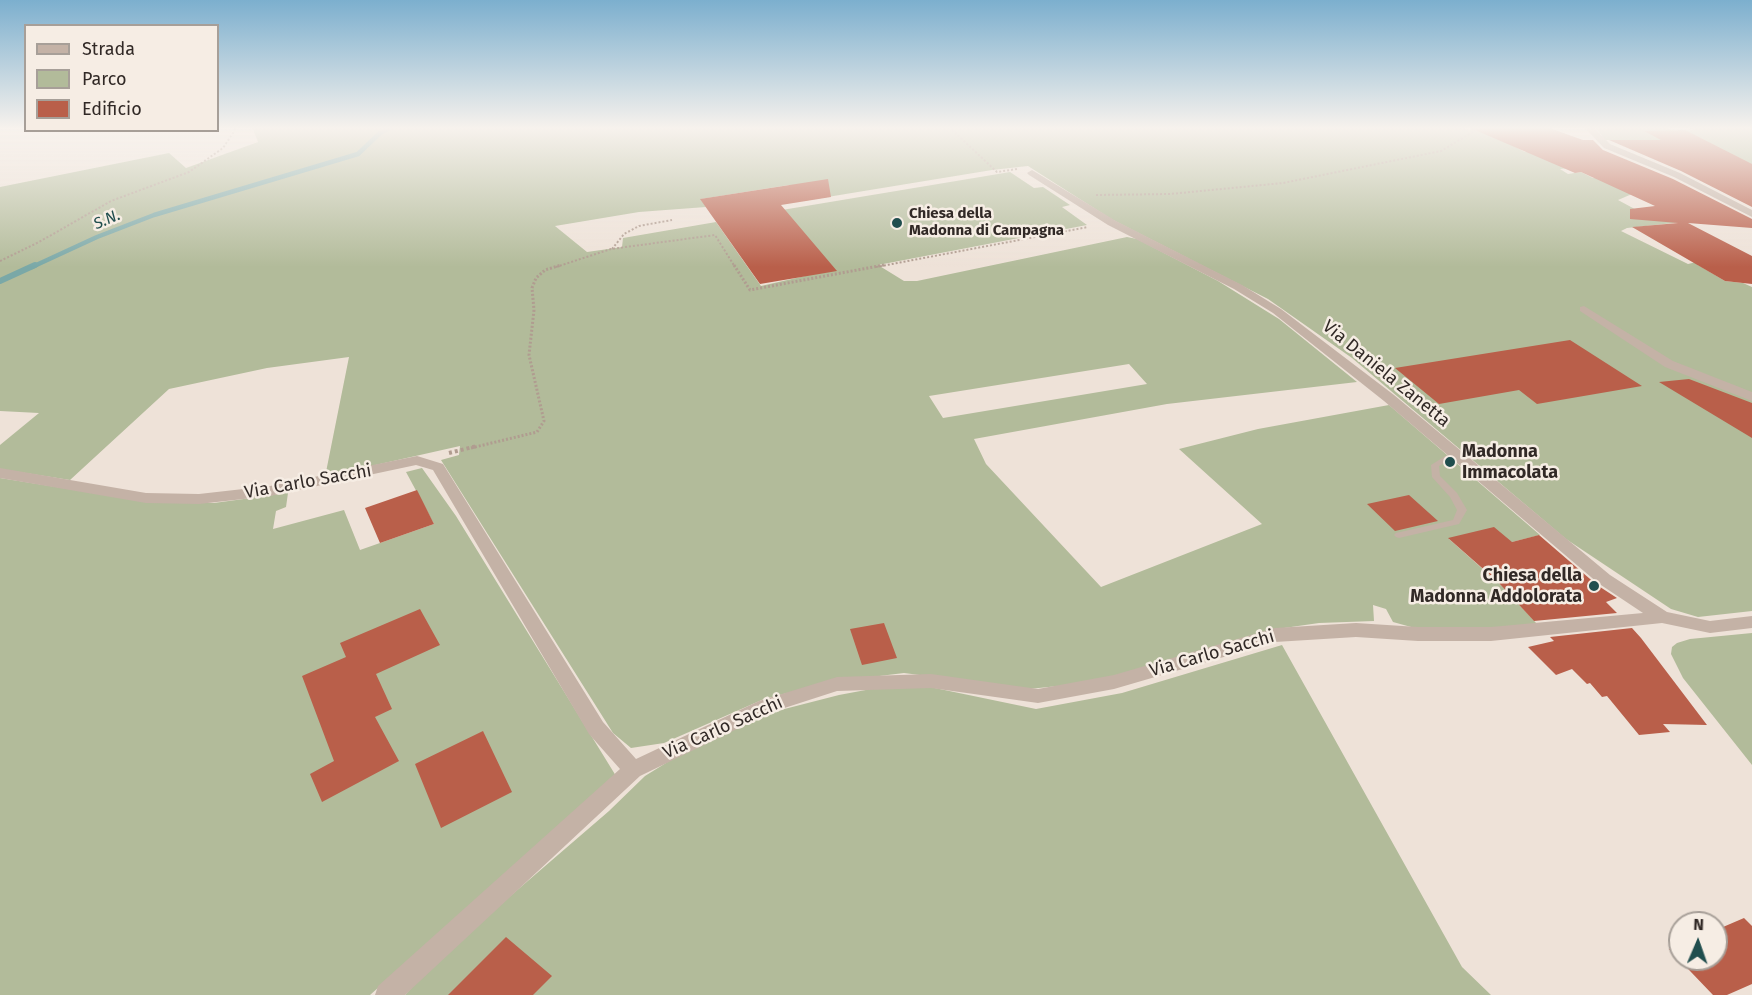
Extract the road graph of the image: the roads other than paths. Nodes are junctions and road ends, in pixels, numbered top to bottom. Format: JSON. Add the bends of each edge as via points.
{"nodes":[{"id":1,"x":1032,"y":173,"type":"dead end"},
{"id":2,"x":1672,"y":173,"type":"edge"},
{"id":3,"x":1752,"y":214,"type":"edge"},
{"id":4,"x":1584,"y":309,"type":"dead end"},
{"id":5,"x":1752,"y":397,"type":"edge"},
{"id":6,"x":1455,"y":453,"type":"junction"},
{"id":7,"x":0,"y":473,"type":"edge"},
{"id":8,"x":1399,"y":535,"type":"dead end"},
{"id":9,"x":1662,"y":617,"type":"junction"},
{"id":10,"x":1752,"y":622,"type":"edge"},
{"id":11,"x":633,"y":770,"type":"junction"},
{"id":12,"x":387,"y":995,"type":"edge"}],
"edges":[{"from":1,"to":6,"type":"street","name":"Via Daniela Zanetta","via":[[1112,223],[1277,311]]},
{"from":2,"to":3,"type":"street"},
{"from":4,"to":5,"type":"street","via":[[1669,364]]},
{"from":6,"to":8,"type":"lane","via":[[1435,465],[1436,477],[1462,510],[1456,522]]},
{"from":6,"to":9,"type":"street","name":"Via Daniela Zanetta","via":[[1604,579]]},
{"from":7,"to":11,"type":"street","name":"Via Carlo Sacchi","via":[[146,498],[199,499],[270,491],[417,460],[438,467],[597,728]]},
{"from":9,"to":10,"type":"street","name":"Via Carlo Sacchi","via":[[1710,627]]},
{"from":9,"to":11,"type":"street","name":"Via Carlo Sacchi","via":[[1491,634],[1356,630],[1275,635],[1114,682],[1038,696],[931,681],[837,684],[766,706]]},
{"from":11,"to":12,"type":"street","name":"Via Carlo Sacchi"}]}
